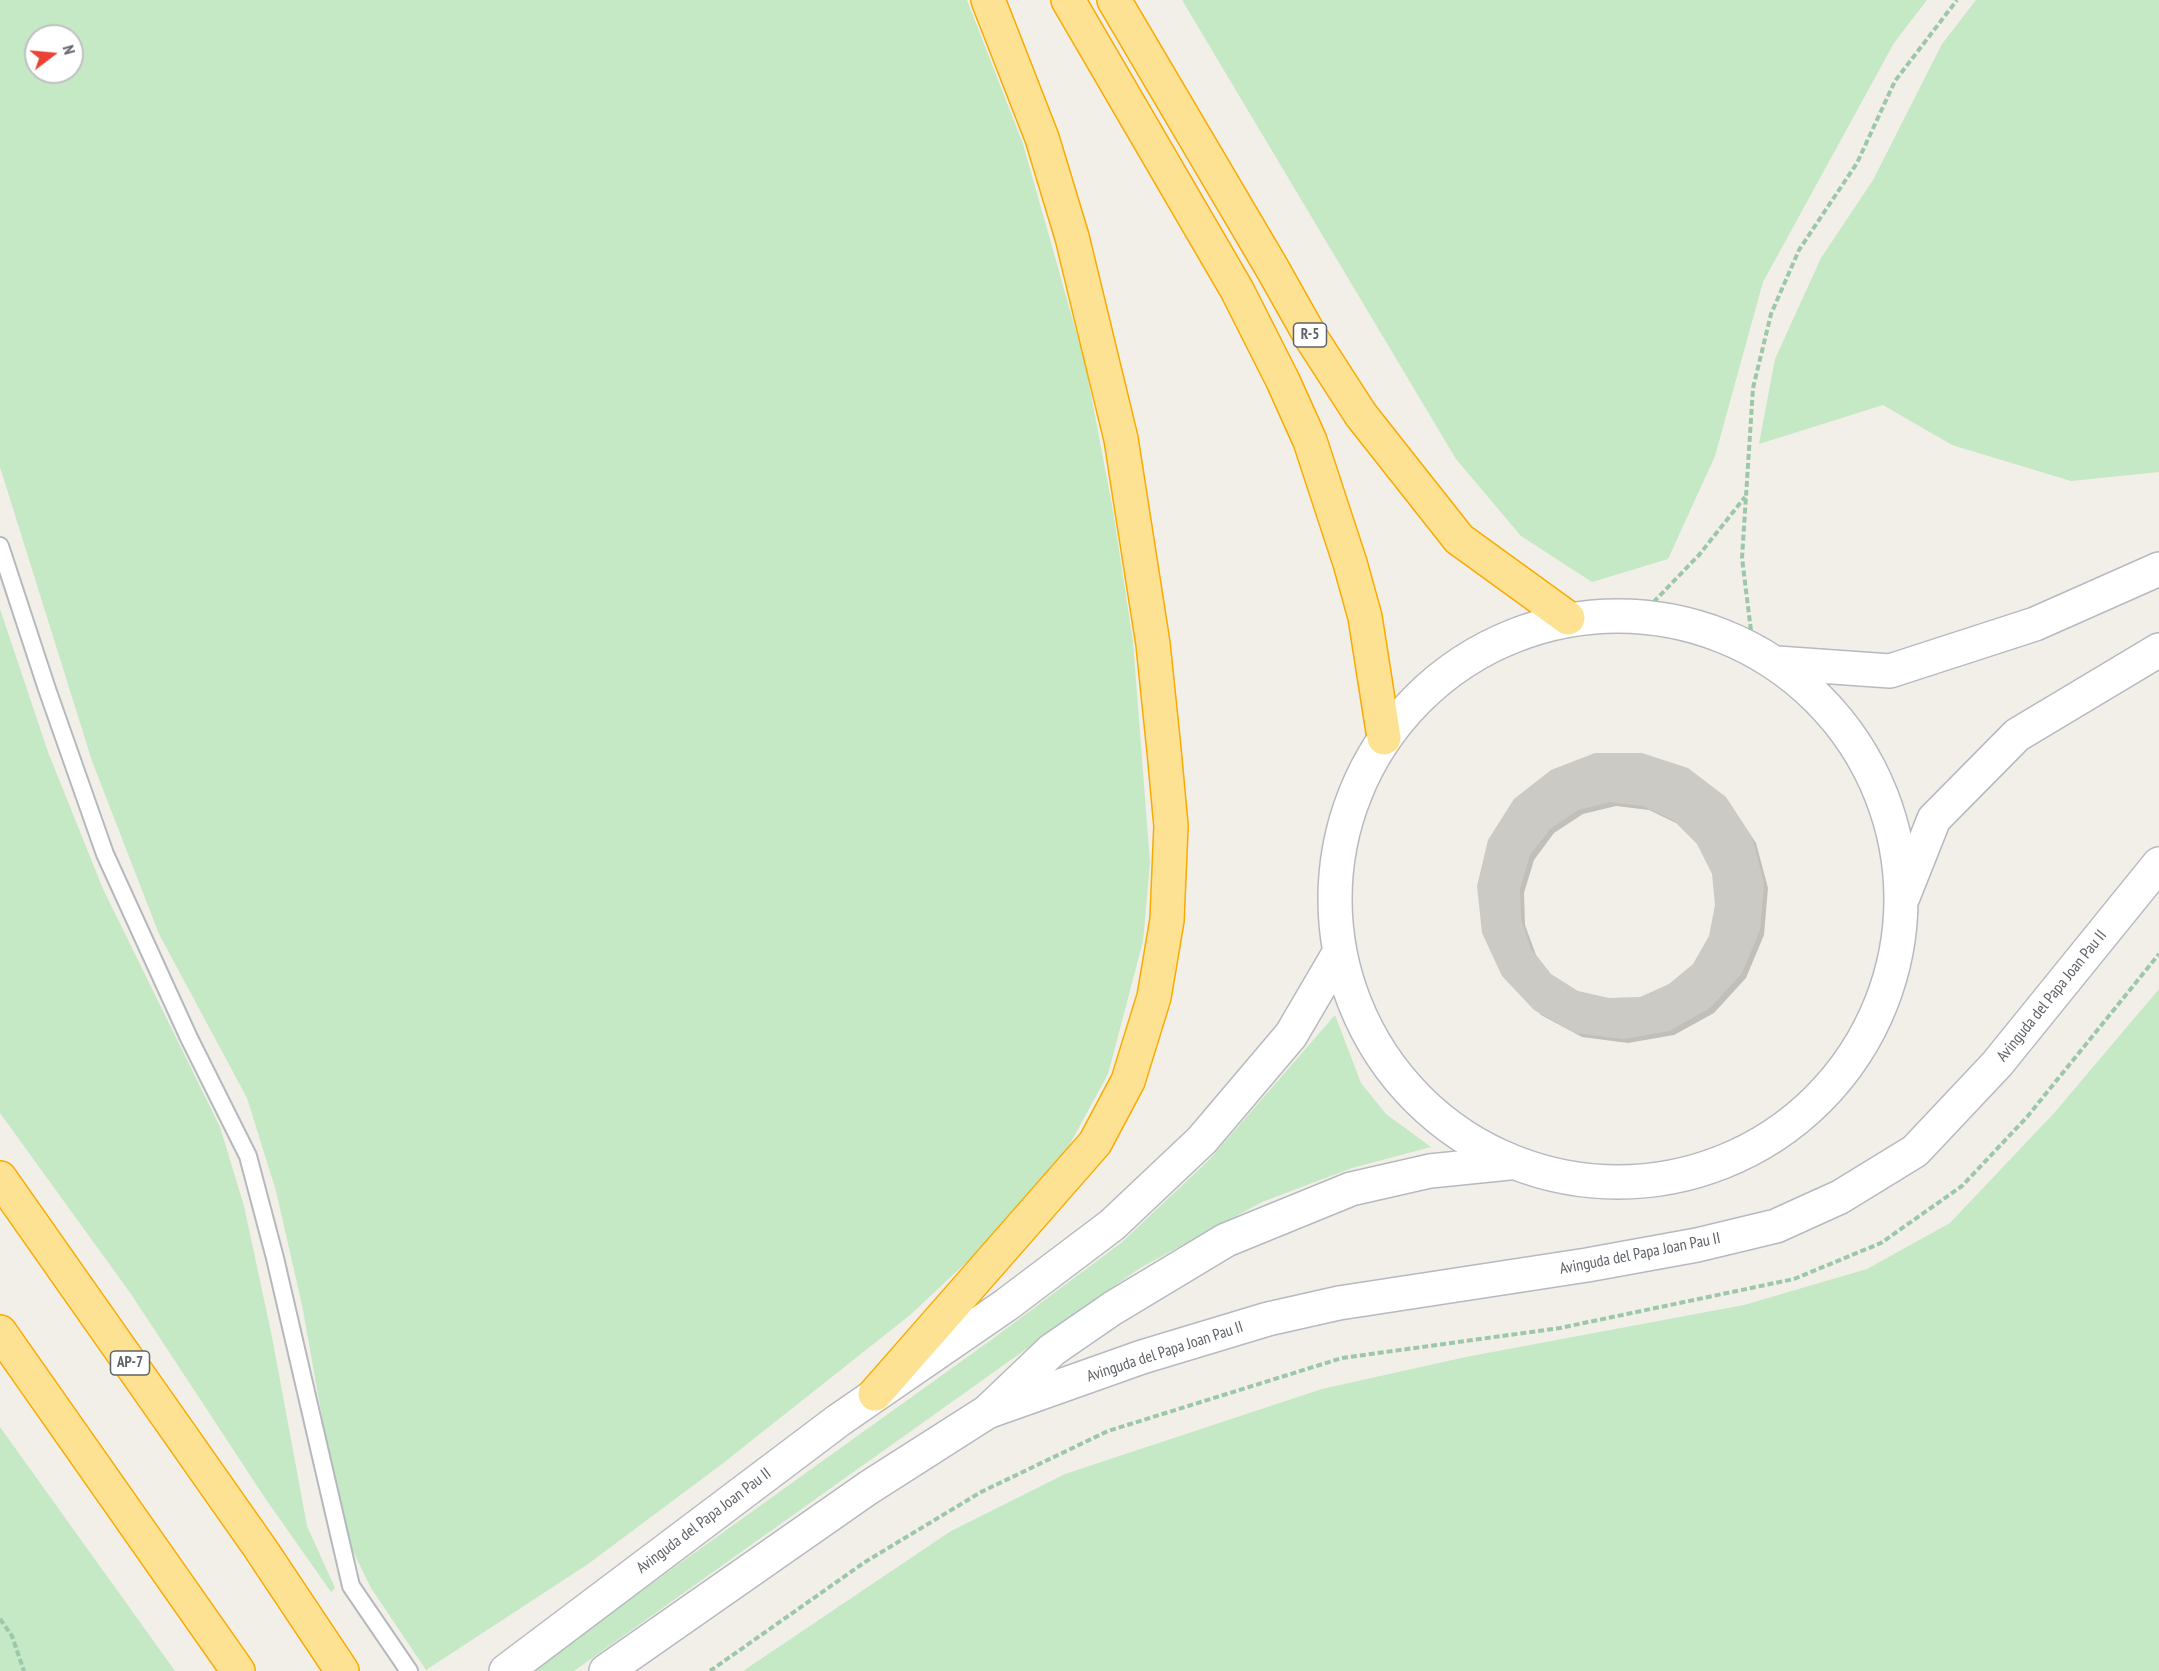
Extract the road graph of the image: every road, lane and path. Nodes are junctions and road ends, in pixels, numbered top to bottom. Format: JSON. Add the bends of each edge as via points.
{"nodes":[{"id":1,"x":988,"y":0,"type":"edge"},
{"id":2,"x":1068,"y":0,"type":"edge"},
{"id":3,"x":1114,"y":0,"type":"edge"},
{"id":4,"x":1957,"y":0,"type":"edge"},
{"id":5,"x":1746,"y":497,"type":"junction"},
{"id":6,"x":0,"y":546,"type":"edge"},
{"id":7,"x":2159,"y":569,"type":"edge"},
{"id":8,"x":1641,"y":615,"type":"junction"},
{"id":9,"x":1568,"y":618,"type":"junction"},
{"id":10,"x":2159,"y":650,"type":"edge"},
{"id":11,"x":1765,"y":657,"type":"junction"},
{"id":12,"x":1384,"y":738,"type":"junction"},
{"id":13,"x":2159,"y":864,"type":"edge"},
{"id":14,"x":1903,"y":897,"type":"junction"},
{"id":15,"x":1339,"y":953,"type":"junction"},
{"id":16,"x":2159,"y":954,"type":"edge"},
{"id":17,"x":1509,"y":1163,"type":"junction"},
{"id":18,"x":0,"y":1178,"type":"edge"},
{"id":19,"x":0,"y":1332,"type":"edge"},
{"id":20,"x":875,"y":1394,"type":"junction"},
{"id":21,"x":987,"y":1412,"type":"junction"},
{"id":22,"x":0,"y":1619,"type":"edge"},
{"id":23,"x":24,"y":1671,"type":"edge"},
{"id":24,"x":238,"y":1671,"type":"edge"},
{"id":25,"x":342,"y":1671,"type":"edge"},
{"id":26,"x":409,"y":1671,"type":"edge"},
{"id":27,"x":506,"y":1671,"type":"edge"},
{"id":28,"x":606,"y":1671,"type":"edge"},
{"id":29,"x":710,"y":1671,"type":"edge"}],
"edges":[{"from":1,"to":20,"type":"highway","via":[[1042,138],[1072,237],[1121,439],[1153,644],[1164,750],[1171,826],[1167,920],[1154,996],[1128,1081],[1095,1143]]},
{"from":2,"to":12,"type":"highway","via":[[1237,290],[1310,441],[1365,617]]},
{"from":3,"to":9,"type":"highway","number":"R-5","via":[[1312,339],[1361,415],[1459,539]]},
{"from":4,"to":5,"type":"path","via":[[1895,81],[1857,163],[1799,250],[1771,314],[1753,388]]},
{"from":5,"to":8,"type":"path","via":[[1699,555]]},
{"from":5,"to":11,"type":"path","via":[[1742,558]]},
{"from":6,"to":26,"type":"lane","via":[[105,854],[248,1156],[351,1586]]},
{"from":7,"to":11,"type":"main road","via":[[2035,624],[1890,671]]},
{"from":8,"to":9,"type":"main road"},
{"from":8,"to":11,"type":"main road","via":[[1712,630]]},
{"from":9,"to":12,"type":"main road","via":[[1497,641],[1434,682]]},
{"from":10,"to":14,"type":"main road","via":[[2017,735],[1934,819]]},
{"from":11,"to":14,"type":"main road","via":[[1844,726],[1887,806]]},
{"from":12,"to":15,"type":"main road","via":[[1347,815],[1335,878]]},
{"from":13,"to":21,"type":"main road","name":"Avinguda del Papa Joan Pau II","via":[[1997,1064],[1916,1151],[1840,1197],[1776,1226],[1697,1245],[1587,1266],[1339,1303],[1268,1319],[1142,1357]]},
{"from":14,"to":17,"type":"main road","via":[[1889,990],[1845,1072],[1778,1137],[1693,1176],[1600,1185]]},
{"from":15,"to":17,"type":"main road","via":[[1371,1040],[1422,1104]]},
{"from":15,"to":20,"type":"main road","name":"Avinguda del Papa Joan Pau II","via":[[1291,1035],[1202,1140],[1112,1225],[1006,1305]]},
{"from":16,"to":29,"type":"path","via":[[2027,1117],[1962,1186],[1881,1243],[1794,1279],[1560,1328],[1342,1358],[1108,1431],[981,1492],[865,1562]]},
{"from":17,"to":21,"type":"main road","name":"Avinguda del Papa Joan Pau II","via":[[1430,1171],[1351,1189],[1226,1240],[1052,1350]]},
{"from":18,"to":25,"type":"highway","number":"AP-7"},
{"from":19,"to":24,"type":"highway"},
{"from":20,"to":27,"type":"main road","name":"Avinguda del Papa Joan Pau II"},
{"from":21,"to":28,"type":"main road","name":"Avinguda del Papa Joan Pau II","via":[[868,1488]]},
{"from":22,"to":23,"type":"path","via":[[12,1636]]}]}
